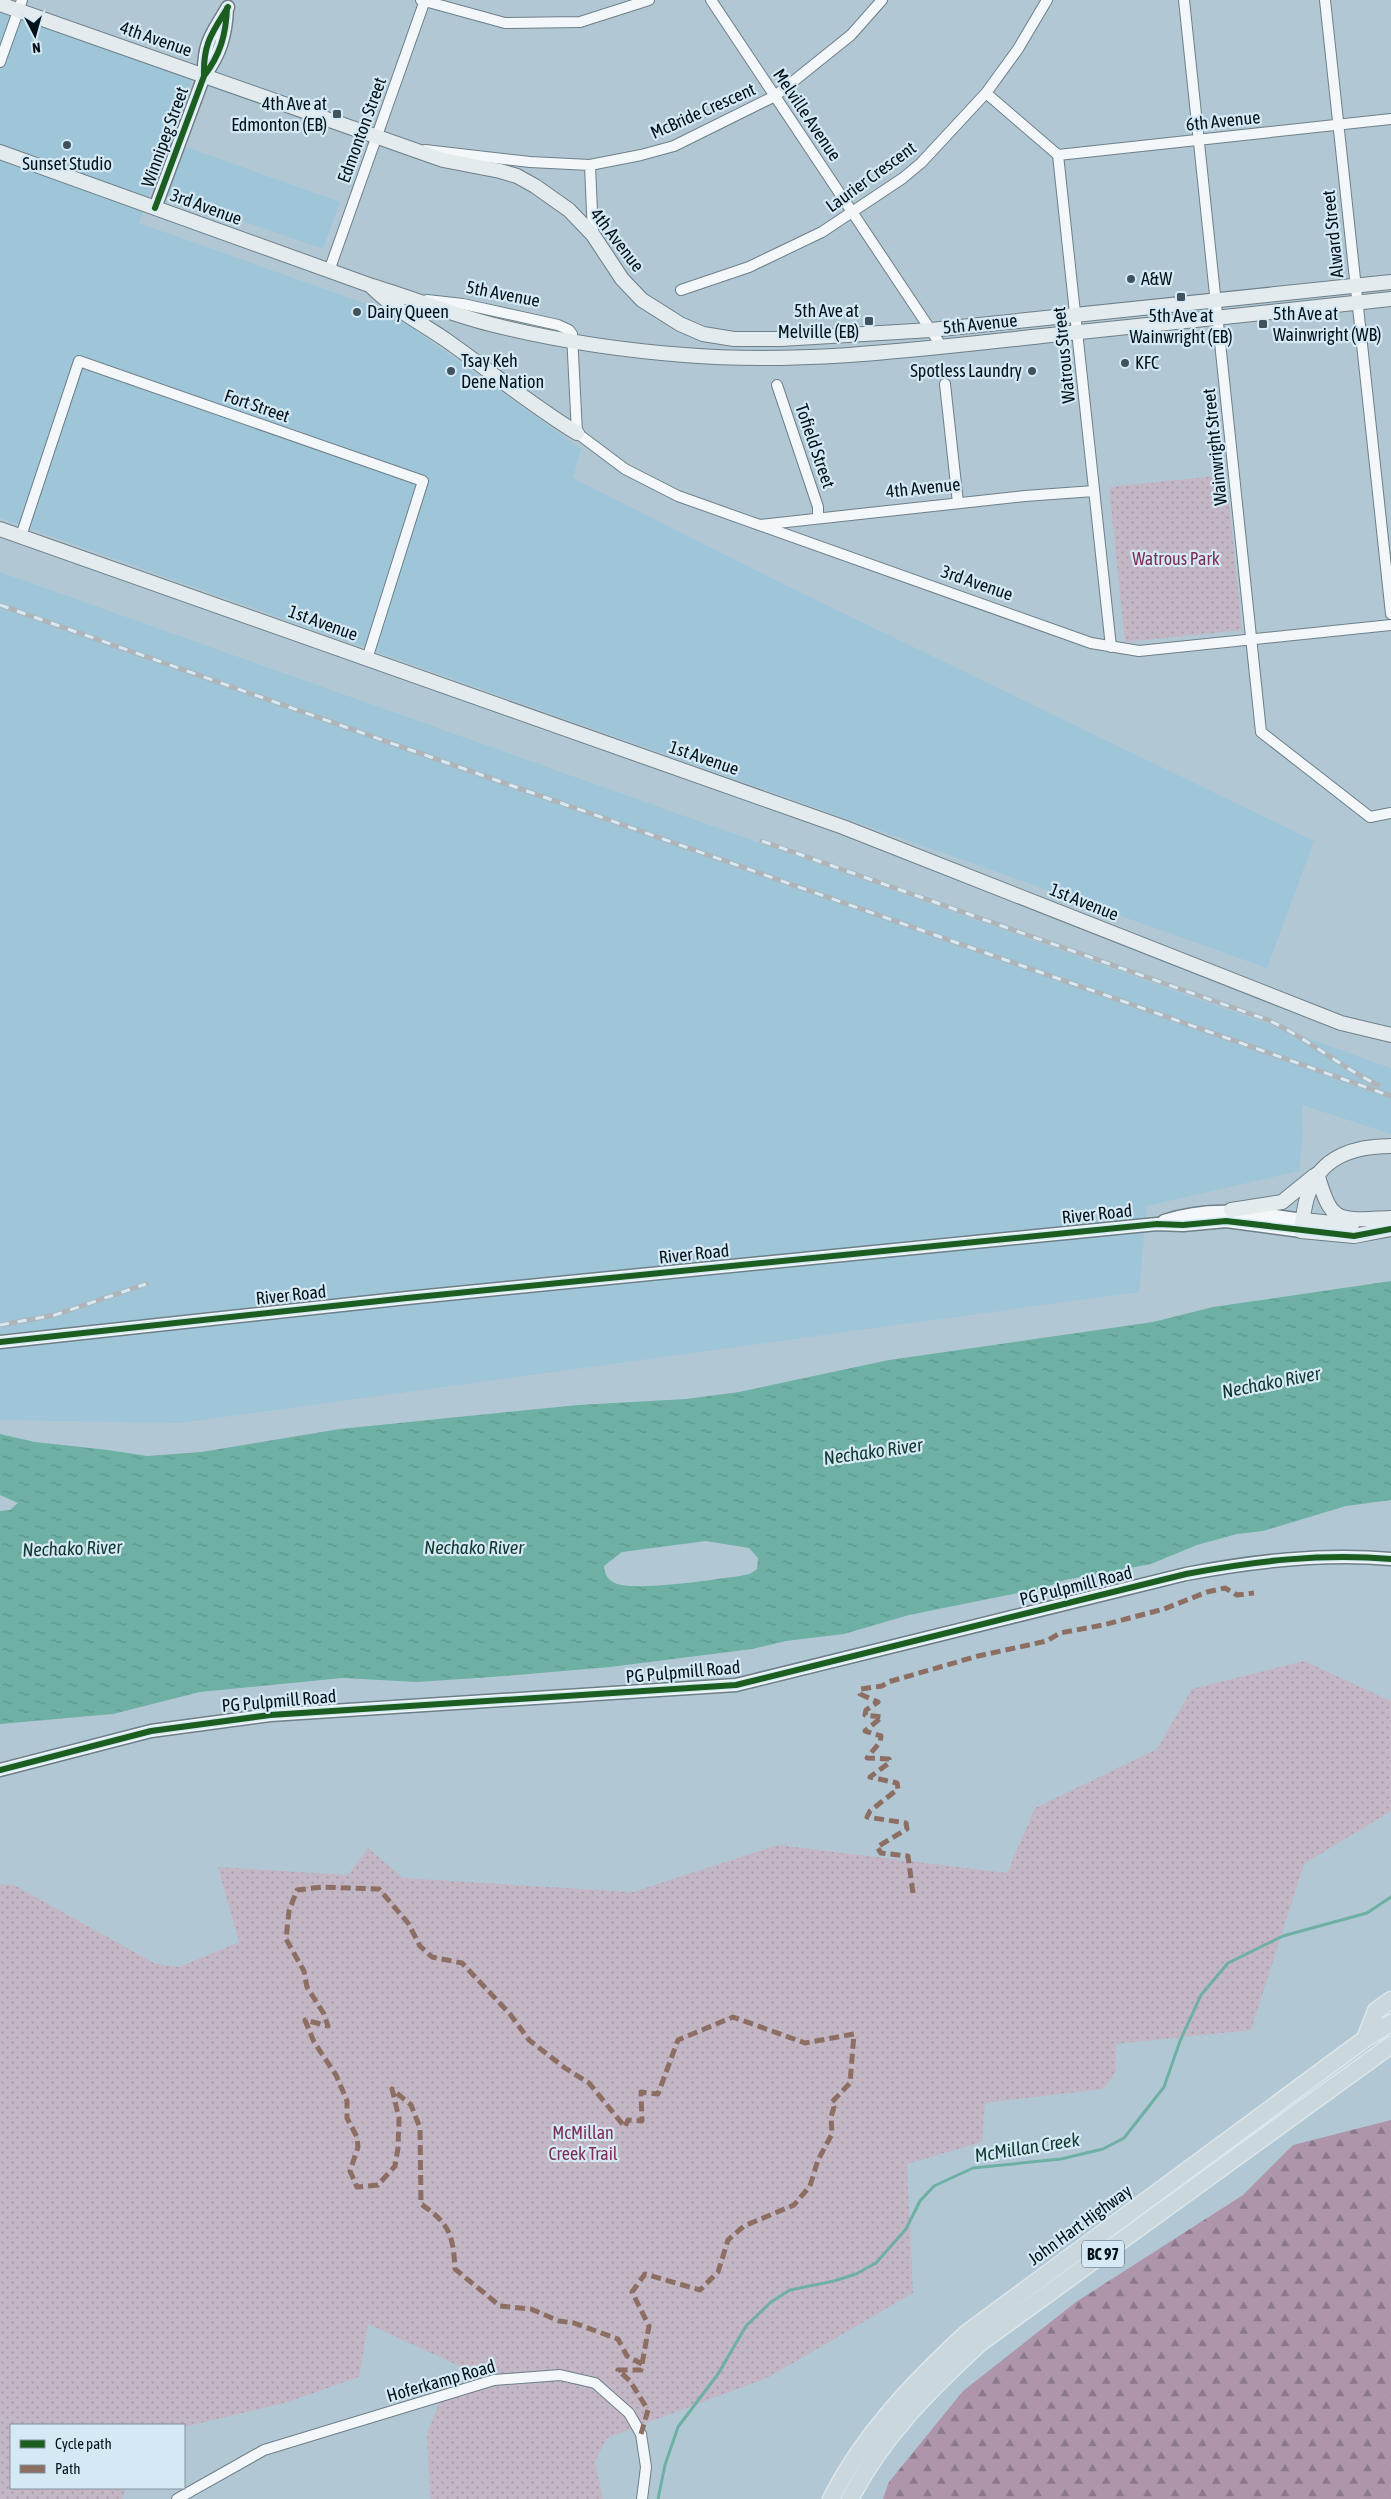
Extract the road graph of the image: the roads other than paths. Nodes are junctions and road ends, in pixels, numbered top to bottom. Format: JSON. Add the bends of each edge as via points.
{"nodes":[{"id":1,"x":424,"y":0,"type":"edge"},
{"id":2,"x":649,"y":0,"type":"edge"},
{"id":3,"x":710,"y":0,"type":"edge"},
{"id":4,"x":882,"y":0,"type":"edge"},
{"id":5,"x":1047,"y":0,"type":"edge"},
{"id":6,"x":1184,"y":0,"type":"edge"},
{"id":7,"x":1325,"y":0,"type":"edge"},
{"id":8,"x":0,"y":4,"type":"edge"},
{"id":9,"x":229,"y":4,"type":"edge"},
{"id":10,"x":20,"y":5,"type":"edge"},
{"id":11,"x":0,"y":62,"type":"edge"},
{"id":12,"x":204,"y":76,"type":"junction"},
{"id":13,"x":986,"y":92,"type":"junction"},
{"id":14,"x":775,"y":96,"type":"junction"},
{"id":15,"x":1391,"y":119,"type":"edge"},
{"id":16,"x":1338,"y":124,"type":"junction"},
{"id":17,"x":377,"y":137,"type":"junction"},
{"id":18,"x":1199,"y":140,"type":"junction"},
{"id":19,"x":412,"y":149,"type":"junction"},
{"id":20,"x":0,"y":152,"type":"edge"},
{"id":21,"x":1058,"y":155,"type":"junction"},
{"id":22,"x":590,"y":164,"type":"junction"},
{"id":23,"x":155,"y":208,"type":"junction"},
{"id":24,"x":852,"y":212,"type":"junction"},
{"id":25,"x":593,"y":235,"type":"junction"},
{"id":26,"x":329,"y":271,"type":"junction"},
{"id":27,"x":1391,"y":282,"type":"edge"},
{"id":28,"x":372,"y":286,"type":"junction"},
{"id":29,"x":1355,"y":286,"type":"junction"},
{"id":30,"x":681,"y":290,"type":"dead end"},
{"id":31,"x":1391,"y":299,"type":"edge"},
{"id":32,"x":1216,"y":302,"type":"junction"},
{"id":33,"x":1357,"y":303,"type":"junction"},
{"id":34,"x":1076,"y":316,"type":"junction"},
{"id":35,"x":1218,"y":317,"type":"junction"},
{"id":36,"x":931,"y":330,"type":"junction"},
{"id":37,"x":1078,"y":332,"type":"junction"},
{"id":38,"x":703,"y":334,"type":"joint"},
{"id":39,"x":572,"y":341,"type":"junction"},
{"id":40,"x":942,"y":347,"type":"junction"},
{"id":41,"x":945,"y":384,"type":"dead end"},
{"id":42,"x":777,"y":385,"type":"dead end"},
{"id":43,"x":577,"y":433,"type":"junction"},
{"id":44,"x":1094,"y":491,"type":"junction"},
{"id":45,"x":958,"y":503,"type":"junction"},
{"id":46,"x":818,"y":517,"type":"junction"},
{"id":47,"x":756,"y":525,"type":"junction"},
{"id":48,"x":0,"y":529,"type":"edge"},
{"id":49,"x":21,"y":536,"type":"junction"},
{"id":50,"x":1391,"y":614,"type":"edge"},
{"id":51,"x":1391,"y":625,"type":"edge"},
{"id":52,"x":1251,"y":640,"type":"junction"},
{"id":53,"x":1111,"y":647,"type":"junction"},
{"id":54,"x":367,"y":659,"type":"junction"},
{"id":55,"x":1391,"y":813,"type":"edge"},
{"id":56,"x":1391,"y":1035,"type":"edge"},
{"id":57,"x":1391,"y":1146,"type":"edge"},
{"id":58,"x":1317,"y":1174,"type":"junction"},
{"id":59,"x":1231,"y":1210,"type":"junction"},
{"id":60,"x":1391,"y":1218,"type":"edge"},
{"id":61,"x":1157,"y":1224,"type":"junction"},
{"id":62,"x":1302,"y":1226,"type":"junction"},
{"id":63,"x":1391,"y":1229,"type":"edge"},
{"id":64,"x":0,"y":1342,"type":"edge"},
{"id":65,"x":1391,"y":1559,"type":"edge"},
{"id":66,"x":0,"y":1770,"type":"edge"},
{"id":67,"x":1391,"y":2000,"type":"edge"},
{"id":68,"x":1391,"y":2023,"type":"edge"},
{"id":69,"x":1365,"y":2039,"type":"junction"},
{"id":70,"x":1391,"y":2045,"type":"edge"},
{"id":71,"x":177,"y":2499,"type":"edge"},
{"id":72,"x":642,"y":2499,"type":"edge"},
{"id":73,"x":831,"y":2499,"type":"edge"},
{"id":74,"x":850,"y":2499,"type":"edge"}],
"edges":[{"from":1,"to":2,"type":"street","via":[[505,23],[580,22]]},
{"from":1,"to":17,"type":"street","name":"Edmonton Street"},
{"from":3,"to":14,"type":"street","name":"Melville Avenue"},
{"from":4,"to":14,"type":"street","name":"McBride Crescent","via":[[851,36]]},
{"from":5,"to":13,"type":"street","name":"Laurier Crescent","via":[[1018,49]]},
{"from":6,"to":18,"type":"street","name":"Wainwright Street"},
{"from":7,"to":16,"type":"street","name":"Alward Street"},
{"from":8,"to":10,"type":"main road","name":"4th Avenue"},
{"from":9,"to":12,"type":"street","name":"Winnipeg Street","via":[[214,27],[203,56]]},
{"from":10,"to":11,"type":"street"},
{"from":10,"to":12,"type":"main road","name":"4th Avenue"},
{"from":12,"to":17,"type":"main road","name":"4th Avenue"},
{"from":12,"to":23,"type":"street","name":"Winnipeg Street"},
{"from":13,"to":21,"type":"street"},
{"from":13,"to":24,"type":"street","name":"Laurier Crescent","via":[[921,164]]},
{"from":14,"to":22,"type":"street","name":"McBride Crescent","via":[[674,146]]},
{"from":14,"to":24,"type":"street","name":"Melville Avenue"},
{"from":15,"to":16,"type":"street","name":"6th Avenue"},
{"from":16,"to":18,"type":"street","name":"6th Avenue"},
{"from":16,"to":29,"type":"street","name":"Alward Street"},
{"from":17,"to":19,"type":"main road","name":"4th Avenue"},
{"from":17,"to":26,"type":"street","name":"Edmonton Street"},
{"from":18,"to":21,"type":"street","name":"6th Avenue"},
{"from":18,"to":32,"type":"street","name":"Wainwright Street"},
{"from":19,"to":22,"type":"street","name":"4th Avenue","via":[[530,162]]},
{"from":19,"to":25,"type":"main road","name":"4th Avenue","via":[[443,160],[517,176],[569,210]]},
{"from":20,"to":23,"type":"main road","name":"3rd Avenue"},
{"from":21,"to":34,"type":"street","name":"Watrous Street"},
{"from":22,"to":25,"type":"street"},
{"from":23,"to":26,"type":"main road","name":"3rd Avenue"},
{"from":24,"to":30,"type":"street","name":"Laurier Crescent","via":[[822,232],[750,267]]},
{"from":24,"to":36,"type":"street","name":"Melville Avenue"},
{"from":25,"to":38,"type":"main road","name":"4th Avenue","via":[[622,279],[642,300]]},
{"from":26,"to":28,"type":"main road","name":"3rd Avenue"},
{"from":27,"to":29,"type":"main road","name":"5th Avenue"},
{"from":28,"to":39,"type":"main road","name":"5th Avenue","via":[[489,324]]},
{"from":28,"to":43,"type":"main road","via":[[389,304],[446,340],[551,418]]},
{"from":29,"to":32,"type":"main road","name":"5th Avenue"},
{"from":29,"to":33,"type":"street","name":"Alward Street"},
{"from":31,"to":33,"type":"main road","name":"5th Avenue"},
{"from":32,"to":34,"type":"main road","name":"5th Avenue"},
{"from":32,"to":35,"type":"street","name":"Wainwright Street"},
{"from":33,"to":35,"type":"main road","name":"5th Avenue"},
{"from":33,"to":50,"type":"street","name":"Alward Street"},
{"from":34,"to":36,"type":"main road","name":"5th Avenue"},
{"from":34,"to":37,"type":"street","name":"Watrous Street"},
{"from":35,"to":37,"type":"main road","name":"5th Avenue"},
{"from":35,"to":52,"type":"street","name":"Wainwright Street"},
{"from":36,"to":38,"type":"main road","name":"5th Avenue","via":[[781,339],[734,339]]},
{"from":36,"to":40,"type":"street","name":"Melville Avenue"},
{"from":37,"to":40,"type":"main road","name":"5th Avenue"},
{"from":37,"to":44,"type":"street","name":"Watrous Street"},
{"from":39,"to":40,"type":"main road","name":"5th Avenue","via":[[683,355],[750,358]]},
{"from":39,"to":43,"type":"street"},
{"from":41,"to":45,"type":"street"},
{"from":42,"to":46,"type":"street","name":"Tofield Street","via":[[818,507]]},
{"from":43,"to":47,"type":"street","name":"3rd Avenue","via":[[625,469],[652,484]]},
{"from":44,"to":45,"type":"street","name":"4th Avenue"},
{"from":44,"to":53,"type":"street","name":"Watrous Street"},
{"from":45,"to":46,"type":"street","name":"4th Avenue"},
{"from":46,"to":47,"type":"street","name":"4th Avenue"},
{"from":47,"to":53,"type":"street","name":"3rd Avenue","via":[[1091,643]]},
{"from":48,"to":49,"type":"main road","name":"1st Avenue"},
{"from":49,"to":54,"type":"main road","name":"1st Avenue"},
{"from":49,"to":54,"type":"street","name":"Fort Street","via":[[79,361],[423,481]]},
{"from":51,"to":52,"type":"street","name":"3rd Avenue"},
{"from":52,"to":53,"type":"street","name":"3rd Avenue","via":[[1139,651]]},
{"from":52,"to":55,"type":"street","name":"Wainwright Street","via":[[1260,732],[1370,817]]},
{"from":54,"to":56,"type":"main road","name":"1st Avenue","via":[[843,827],[1341,1023]]},
{"from":57,"to":58,"type":"main road","via":[[1368,1146],[1348,1151]]},
{"from":58,"to":59,"type":"main road","via":[[1282,1202]]},
{"from":58,"to":60,"type":"main road","via":[[1331,1210],[1338,1216]]},
{"from":58,"to":62,"type":"main road","via":[[1308,1193]]},
{"from":59,"to":61,"type":"street","name":"River Road","via":[[1182,1215]]},
{"from":59,"to":62,"type":"street","name":"River Road"},
{"from":60,"to":62,"type":"main road","name":"River Road","via":[[1371,1224]]},
{"from":61,"to":62,"type":"street","name":"River Road","via":[[1226,1221]]},
{"from":61,"to":64,"type":"street","name":"River Road"},
{"from":62,"to":63,"type":"main road","name":"River Road","via":[[1354,1236]]},
{"from":65,"to":66,"type":"street","name":"PG Pulpmill Road","via":[[1274,1560],[1206,1570],[736,1685],[270,1714],[151,1731]]},
{"from":67,"to":69,"type":"highway","via":[[1376,2011]]},
{"from":68,"to":69,"type":"highway","name":"John Hart Highway","number":"BC 97"},
{"from":69,"to":73,"type":"highway","name":"John Hart Highway","number":"BC 97","via":[[967,2333],[922,2375],[887,2415],[847,2467]]},
{"from":70,"to":74,"type":"highway","number":"BC 97","via":[[980,2343],[897,2426]]},
{"from":71,"to":72,"type":"street","name":"Hoferkamp Road","via":[[264,2450],[494,2380],[560,2375],[595,2383],[629,2413],[641,2434],[646,2468]]}]}
